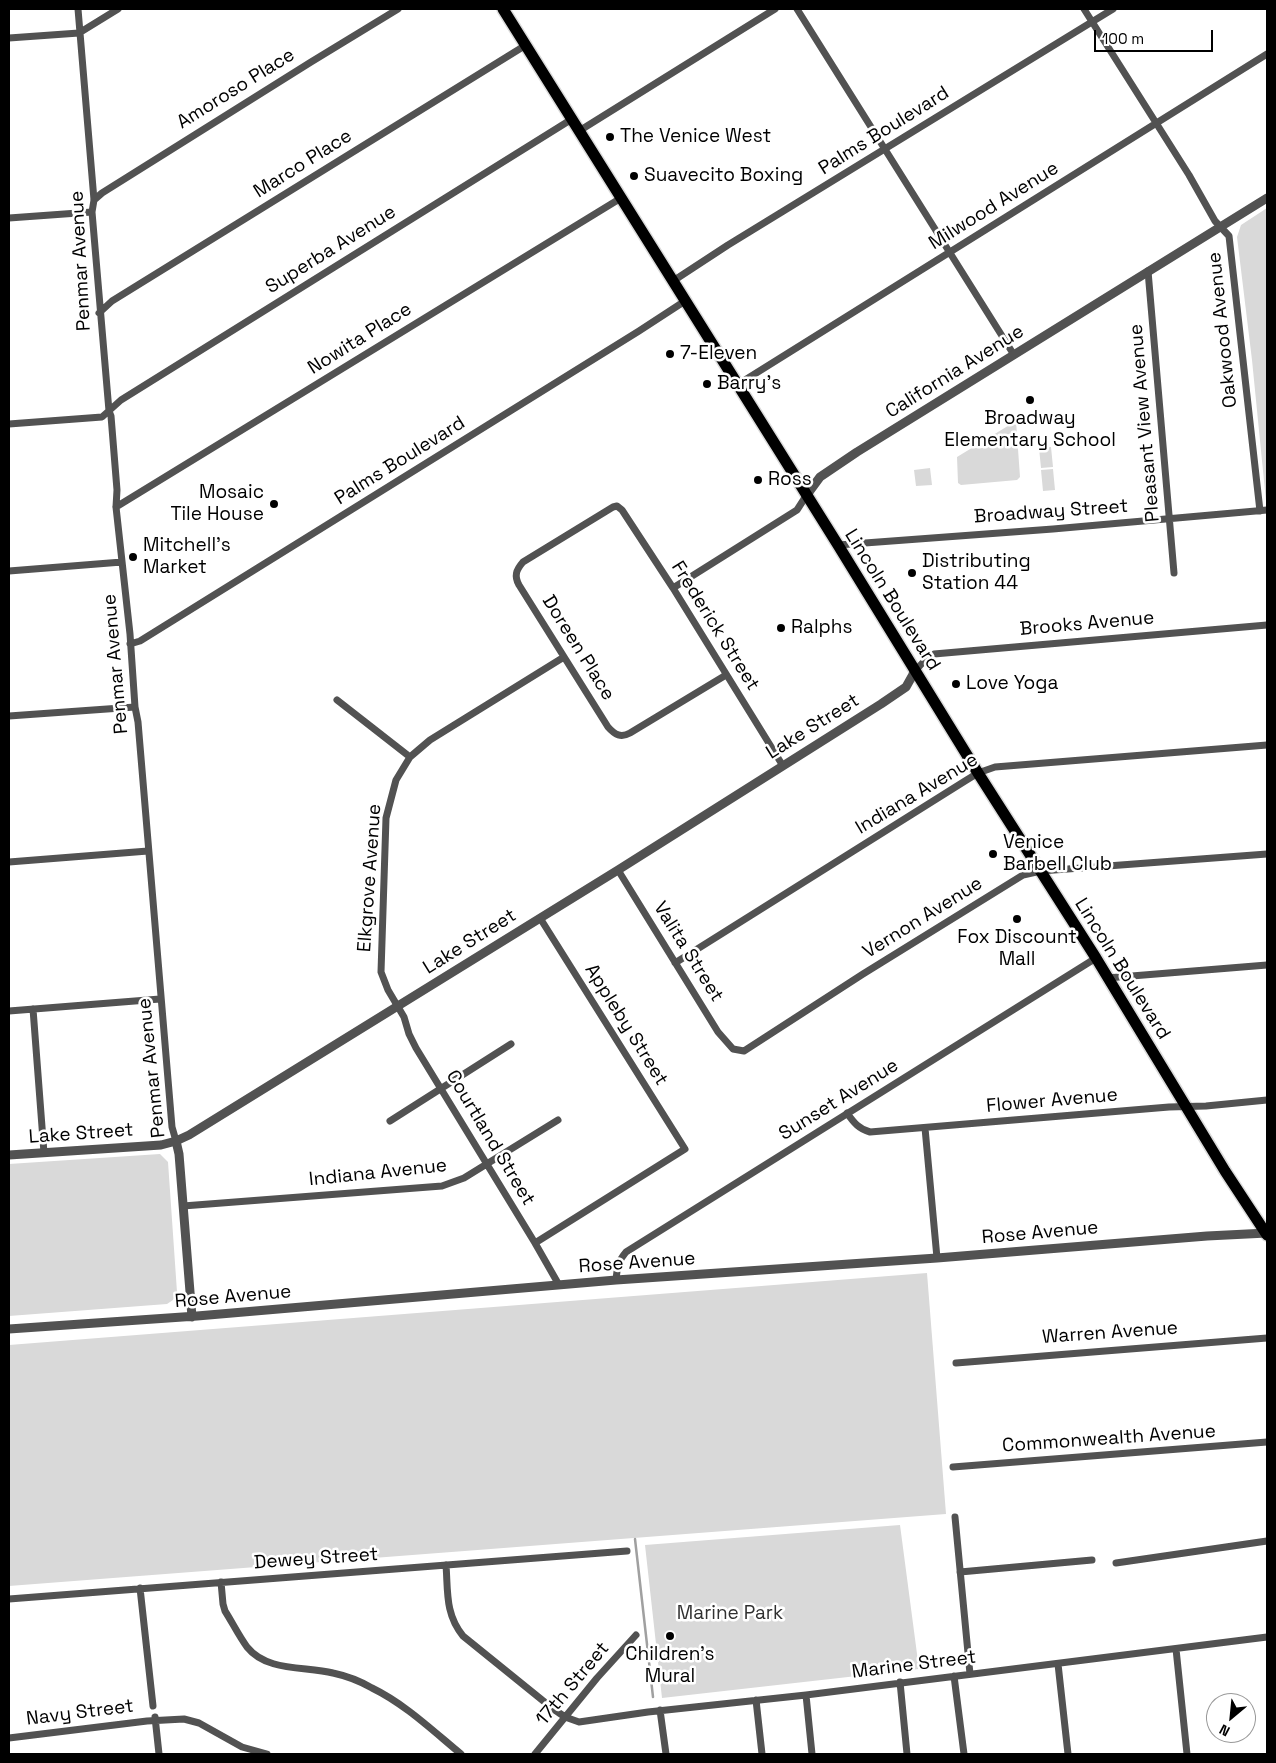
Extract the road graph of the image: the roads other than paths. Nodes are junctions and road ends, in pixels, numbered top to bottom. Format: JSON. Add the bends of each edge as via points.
{"nodes":[{"id":1,"x":78,"y":9,"type":"edge"},
{"id":2,"x":118,"y":9,"type":"edge"},
{"id":3,"x":398,"y":9,"type":"edge"},
{"id":4,"x":503,"y":9,"type":"edge"},
{"id":5,"x":775,"y":9,"type":"edge"},
{"id":6,"x":796,"y":9,"type":"edge"},
{"id":7,"x":1084,"y":9,"type":"edge"},
{"id":8,"x":1113,"y":9,"type":"edge"},
{"id":9,"x":1092,"y":22,"type":"junction"},
{"id":10,"x":79,"y":33,"type":"junction"},
{"id":11,"x":9,"y":38,"type":"edge"},
{"id":12,"x":526,"y":46,"type":"junction"},
{"id":13,"x":1267,"y":54,"type":"edge"},
{"id":14,"x":572,"y":119,"type":"junction"},
{"id":15,"x":1155,"y":124,"type":"junction"},
{"id":16,"x":579,"y":131,"type":"junction"},
{"id":17,"x":884,"y":150,"type":"junction"},
{"id":18,"x":621,"y":198,"type":"junction"},
{"id":19,"x":1267,"y":198,"type":"edge"},
{"id":20,"x":94,"y":200,"type":"junction"},
{"id":21,"x":92,"y":212,"type":"junction"},
{"id":22,"x":9,"y":218,"type":"edge"},
{"id":23,"x":1221,"y":227,"type":"junction"},
{"id":24,"x":949,"y":253,"type":"junction"},
{"id":25,"x":1148,"y":271,"type":"junction"},
{"id":26,"x":673,"y":281,"type":"junction"},
{"id":27,"x":685,"y":301,"type":"junction"},
{"id":28,"x":99,"y":313,"type":"junction"},
{"id":29,"x":1014,"y":355,"type":"junction"},
{"id":30,"x":737,"y":385,"type":"junction"},
{"id":31,"x":109,"y":411,"type":"junction"},
{"id":32,"x":9,"y":424,"type":"edge"},
{"id":33,"x":806,"y":496,"type":"junction"},
{"id":34,"x":116,"y":507,"type":"junction"},
{"id":35,"x":1264,"y":510,"type":"edge"},
{"id":36,"x":1169,"y":519,"type":"junction"},
{"id":37,"x":838,"y":545,"type":"junction"},
{"id":38,"x":122,"y":562,"type":"junction"},
{"id":39,"x":9,"y":571,"type":"edge"},
{"id":40,"x":1174,"y":573,"type":"dead end"},
{"id":41,"x":516,"y":574,"type":"joint"},
{"id":42,"x":673,"y":588,"type":"junction"},
{"id":43,"x":1267,"y":625,"type":"edge"},
{"id":44,"x":130,"y":644,"type":"junction"},
{"id":45,"x":564,"y":657,"type":"junction"},
{"id":46,"x":915,"y":671,"type":"junction"},
{"id":47,"x":726,"y":675,"type":"junction"},
{"id":48,"x":337,"y":700,"type":"dead end"},
{"id":49,"x":134,"y":707,"type":"junction"},
{"id":50,"x":9,"y":716,"type":"edge"},
{"id":51,"x":1267,"y":745,"type":"edge"},
{"id":52,"x":410,"y":757,"type":"junction"},
{"id":53,"x":783,"y":766,"type":"junction"},
{"id":54,"x":978,"y":773,"type":"junction"},
{"id":55,"x":148,"y":851,"type":"junction"},
{"id":56,"x":1267,"y":854,"type":"edge"},
{"id":57,"x":9,"y":862,"type":"edge"},
{"id":58,"x":618,"y":870,"type":"junction"},
{"id":59,"x":1040,"y":871,"type":"junction"},
{"id":60,"x":540,"y":918,"type":"junction"},
{"id":61,"x":1096,"y":958,"type":"junction"},
{"id":62,"x":675,"y":963,"type":"junction"},
{"id":63,"x":1267,"y":965,"type":"edge"},
{"id":64,"x":1107,"y":978,"type":"junction"},
{"id":65,"x":160,"y":999,"type":"junction"},
{"id":66,"x":398,"y":1006,"type":"junction"},
{"id":67,"x":33,"y":1009,"type":"junction"},
{"id":68,"x":9,"y":1011,"type":"edge"},
{"id":69,"x":511,"y":1044,"type":"dead end"},
{"id":70,"x":733,"y":1049,"type":"joint"},
{"id":71,"x":442,"y":1089,"type":"junction"},
{"id":72,"x":1267,"y":1100,"type":"edge"},
{"id":73,"x":1187,"y":1107,"type":"junction"},
{"id":74,"x":847,"y":1113,"type":"junction"},
{"id":75,"x":558,"y":1120,"type":"dead end"},
{"id":76,"x":390,"y":1121,"type":"dead end"},
{"id":77,"x":925,"y":1128,"type":"junction"},
{"id":78,"x":176,"y":1142,"type":"junction"},
{"id":79,"x":44,"y":1153,"type":"junction"},
{"id":80,"x":9,"y":1155,"type":"edge"},
{"id":81,"x":487,"y":1165,"type":"junction"},
{"id":82,"x":183,"y":1206,"type":"junction"},
{"id":83,"x":1267,"y":1234,"type":"edge"},
{"id":84,"x":535,"y":1243,"type":"junction"},
{"id":85,"x":937,"y":1258,"type":"junction"},
{"id":86,"x":616,"y":1280,"type":"junction"},
{"id":87,"x":559,"y":1285,"type":"junction"},
{"id":88,"x":192,"y":1317,"type":"junction"},
{"id":89,"x":9,"y":1329,"type":"edge"},
{"id":90,"x":1267,"y":1338,"type":"edge"},
{"id":91,"x":956,"y":1363,"type":"dead end"},
{"id":92,"x":1267,"y":1442,"type":"edge"},
{"id":93,"x":954,"y":1467,"type":"dead end"},
{"id":94,"x":955,"y":1517,"type":"dead end"},
{"id":95,"x":1267,"y":1541,"type":"edge"},
{"id":96,"x":627,"y":1551,"type":"dead end"},
{"id":97,"x":1092,"y":1560,"type":"dead end"},
{"id":98,"x":1116,"y":1562,"type":"dead end"},
{"id":99,"x":446,"y":1565,"type":"junction"},
{"id":100,"x":960,"y":1572,"type":"junction"},
{"id":101,"x":221,"y":1582,"type":"junction"},
{"id":102,"x":140,"y":1588,"type":"junction"},
{"id":103,"x":9,"y":1598,"type":"edge"},
{"id":104,"x":636,"y":1635,"type":"dead end"},
{"id":105,"x":1267,"y":1637,"type":"edge"},
{"id":106,"x":1176,"y":1649,"type":"junction"},
{"id":107,"x":1058,"y":1664,"type":"junction"},
{"id":108,"x":970,"y":1674,"type":"junction"},
{"id":109,"x":954,"y":1676,"type":"junction"},
{"id":110,"x":900,"y":1682,"type":"junction"},
{"id":111,"x":806,"y":1695,"type":"junction"},
{"id":112,"x":756,"y":1700,"type":"junction"},
{"id":113,"x":153,"y":1706,"type":"dead end"},
{"id":114,"x":660,"y":1710,"type":"junction"},
{"id":115,"x":565,"y":1717,"type":"junction"},
{"id":116,"x":155,"y":1718,"type":"junction"},
{"id":117,"x":9,"y":1738,"type":"edge"},
{"id":118,"x":159,"y":1754,"type":"edge"},
{"id":119,"x":267,"y":1754,"type":"edge"},
{"id":120,"x":461,"y":1754,"type":"edge"},
{"id":121,"x":535,"y":1754,"type":"edge"},
{"id":122,"x":666,"y":1754,"type":"edge"},
{"id":123,"x":762,"y":1754,"type":"edge"},
{"id":124,"x":812,"y":1754,"type":"edge"},
{"id":125,"x":907,"y":1754,"type":"edge"},
{"id":126,"x":964,"y":1754,"type":"edge"},
{"id":127,"x":1068,"y":1754,"type":"edge"},
{"id":128,"x":1187,"y":1754,"type":"edge"}],
"edges":[{"from":1,"to":10,"type":"street","name":"Penmar Avenue"},
{"from":2,"to":10,"type":"street"},
{"from":3,"to":20,"type":"street","name":"Amoroso Place"},
{"from":4,"to":12,"type":"highway","name":"Lincoln Boulevard"},
{"from":5,"to":16,"type":"street"},
{"from":6,"to":17,"type":"street"},
{"from":7,"to":9,"type":"street","name":"Oakwood Avenue"},
{"from":8,"to":9,"type":"street","name":"Palms Boulevard"},
{"from":9,"to":15,"type":"street","name":"Oakwood Avenue"},
{"from":9,"to":17,"type":"street","name":"Palms Boulevard"},
{"from":10,"to":11,"type":"street"},
{"from":10,"to":20,"type":"street","name":"Penmar Avenue"},
{"from":12,"to":14,"type":"highway","name":"Lincoln Boulevard"},
{"from":12,"to":28,"type":"street","name":"Marco Place","via":[[112,301]]},
{"from":13,"to":15,"type":"street","name":"Milwood Avenue"},
{"from":14,"to":16,"type":"highway","name":"Lincoln Boulevard"},
{"from":14,"to":31,"type":"street","name":"Superba Avenue","via":[[121,400]]},
{"from":15,"to":23,"type":"street","name":"Oakwood Avenue"},
{"from":15,"to":24,"type":"street","name":"Milwood Avenue"},
{"from":16,"to":18,"type":"highway","name":"Lincoln Boulevard"},
{"from":17,"to":24,"type":"street"},
{"from":17,"to":26,"type":"street","name":"Palms Boulevard"},
{"from":18,"to":26,"type":"highway","name":"Lincoln Boulevard"},
{"from":18,"to":34,"type":"street","name":"Nowita Place"},
{"from":19,"to":23,"type":"street","name":"California Avenue"},
{"from":20,"to":21,"type":"street","name":"Penmar Avenue"},
{"from":21,"to":22,"type":"street"},
{"from":21,"to":28,"type":"street","name":"Penmar Avenue"},
{"from":23,"to":25,"type":"street","name":"California Avenue"},
{"from":23,"to":35,"type":"street","name":"Oakwood Avenue","via":[[1229,236]]},
{"from":24,"to":29,"type":"street"},
{"from":24,"to":30,"type":"street","name":"Milwood Avenue"},
{"from":25,"to":29,"type":"street","name":"California Avenue"},
{"from":25,"to":36,"type":"street","name":"Pleasant View Avenue"},
{"from":26,"to":27,"type":"highway","name":"Lincoln Boulevard"},
{"from":27,"to":30,"type":"highway","name":"Lincoln Boulevard"},
{"from":27,"to":44,"type":"street","name":"Palms Boulevard","via":[[149,636]]},
{"from":28,"to":31,"type":"street","name":"Penmar Avenue"},
{"from":29,"to":33,"type":"street","name":"California Avenue","via":[[820,477]]},
{"from":30,"to":33,"type":"highway","name":"Lincoln Boulevard"},
{"from":31,"to":32,"type":"street","via":[[102,417]]},
{"from":31,"to":34,"type":"street","name":"Penmar Avenue"},
{"from":33,"to":37,"type":"highway","name":"Lincoln Boulevard"},
{"from":33,"to":42,"type":"street","name":"California Avenue","via":[[797,510]]},
{"from":34,"to":38,"type":"street","name":"Penmar Avenue"},
{"from":35,"to":36,"type":"street","name":"Broadway Street"},
{"from":36,"to":37,"type":"street","name":"Broadway Street"},
{"from":36,"to":40,"type":"street","name":"Pleasant View Avenue"},
{"from":37,"to":46,"type":"highway","name":"Lincoln Boulevard"},
{"from":38,"to":39,"type":"street"},
{"from":38,"to":44,"type":"street","name":"Penmar Avenue"},
{"from":41,"to":42,"type":"street","name":"Frederick Street","via":[[523,562],[617,506]]},
{"from":41,"to":45,"type":"street","name":"Doreen Place","via":[[519,585]]},
{"from":42,"to":47,"type":"street","name":"Frederick Street"},
{"from":43,"to":46,"type":"street","name":"Brooks Avenue","via":[[934,654]]},
{"from":44,"to":49,"type":"street","name":"Penmar Avenue"},
{"from":45,"to":47,"type":"street","name":"Doreen Place","via":[[608,728],[618,736],[630,733]]},
{"from":45,"to":52,"type":"street","name":"Elkgrove Avenue","via":[[430,740]]},
{"from":46,"to":53,"type":"street","name":"Lake Street","via":[[906,686]]},
{"from":46,"to":54,"type":"highway","name":"Lincoln Boulevard"},
{"from":47,"to":53,"type":"street","name":"Frederick Street"},
{"from":48,"to":52,"type":"street"},
{"from":49,"to":50,"type":"street"},
{"from":49,"to":55,"type":"street","name":"Penmar Avenue","via":[[138,722]]},
{"from":51,"to":54,"type":"street","name":"Indiana Avenue","via":[[995,766]]},
{"from":52,"to":66,"type":"street","name":"Elkgrove Avenue","via":[[396,780],[387,811],[385,837],[381,972]]},
{"from":53,"to":58,"type":"street","name":"Lake Street"},
{"from":54,"to":59,"type":"highway","name":"Lincoln Boulevard"},
{"from":54,"to":62,"type":"street","name":"Indiana Avenue"},
{"from":55,"to":57,"type":"street"},
{"from":55,"to":65,"type":"street","name":"Penmar Avenue"},
{"from":56,"to":59,"type":"street","name":"Vernon Avenue"},
{"from":58,"to":60,"type":"street","name":"Lake Street"},
{"from":58,"to":62,"type":"street","name":"Valita Street"},
{"from":59,"to":61,"type":"highway","name":"Lincoln Boulevard"},
{"from":59,"to":70,"type":"street","name":"Vernon Avenue","via":[[1017,879],[744,1051]]},
{"from":60,"to":66,"type":"street","name":"Lake Street"},
{"from":60,"to":84,"type":"street","name":"Appleby Street","via":[[685,1149]]},
{"from":61,"to":64,"type":"highway","name":"Lincoln Boulevard"},
{"from":61,"to":74,"type":"street","name":"Sunset Avenue"},
{"from":62,"to":70,"type":"street","name":"Valita Street","via":[[718,1032]]},
{"from":63,"to":64,"type":"street"},
{"from":64,"to":73,"type":"highway","name":"Lincoln Boulevard"},
{"from":65,"to":67,"type":"street"},
{"from":65,"to":78,"type":"street","name":"Penmar Avenue"},
{"from":66,"to":71,"type":"street","name":"Courtland Street","via":[[416,1048]]},
{"from":66,"to":78,"type":"street","name":"Lake Street"},
{"from":67,"to":68,"type":"street"},
{"from":67,"to":79,"type":"street"},
{"from":69,"to":71,"type":"street"},
{"from":71,"to":76,"type":"street"},
{"from":71,"to":81,"type":"street","name":"Courtland Street"},
{"from":72,"to":73,"type":"street","name":"Flower Avenue"},
{"from":73,"to":77,"type":"street","name":"Flower Avenue"},
{"from":73,"to":83,"type":"highway","name":"Lincoln Boulevard"},
{"from":74,"to":77,"type":"street","name":"Flower Avenue","via":[[862,1130],[870,1132]]},
{"from":74,"to":86,"type":"street","name":"Sunset Avenue","via":[[626,1252],[620,1259]]},
{"from":75,"to":81,"type":"street","name":"Indiana Avenue"},
{"from":77,"to":85,"type":"street"},
{"from":78,"to":79,"type":"street","name":"Lake Street","via":[[161,1146]]},
{"from":78,"to":82,"type":"street","name":"Penmar Avenue","via":[[180,1154]]},
{"from":79,"to":80,"type":"street","name":"Lake Street"},
{"from":81,"to":82,"type":"street","name":"Indiana Avenue","via":[[442,1186]]},
{"from":81,"to":84,"type":"street","name":"Courtland Street"},
{"from":82,"to":88,"type":"street","name":"Penmar Avenue"},
{"from":83,"to":85,"type":"street","name":"Rose Avenue"},
{"from":84,"to":87,"type":"street","name":"Courtland Street"},
{"from":85,"to":86,"type":"street","name":"Rose Avenue"},
{"from":86,"to":87,"type":"street","name":"Rose Avenue"},
{"from":87,"to":88,"type":"street","name":"Rose Avenue"},
{"from":88,"to":89,"type":"street","name":"Rose Avenue"},
{"from":90,"to":91,"type":"street","name":"Warren Avenue"},
{"from":92,"to":93,"type":"street","name":"Commonwealth Avenue"},
{"from":94,"to":100,"type":"street"},
{"from":95,"to":98,"type":"street"},
{"from":96,"to":99,"type":"street","name":"Dewey Street"},
{"from":97,"to":100,"type":"street"},
{"from":99,"to":101,"type":"street","name":"Dewey Street"},
{"from":99,"to":115,"type":"street","via":[[449,1613],[454,1626]]},
{"from":100,"to":108,"type":"street"},
{"from":101,"to":102,"type":"street","name":"Dewey Street"},
{"from":101,"to":120,"type":"street","via":[[225,1610],[248,1647],[258,1656],[279,1665],[334,1673],[372,1688],[397,1702]]},
{"from":102,"to":103,"type":"street","name":"Dewey Street"},
{"from":102,"to":113,"type":"street"},
{"from":104,"to":115,"type":"street","name":"17th Street"},
{"from":105,"to":106,"type":"street","name":"Marine Street"},
{"from":106,"to":107,"type":"street","name":"Marine Street"},
{"from":106,"to":128,"type":"street"},
{"from":107,"to":108,"type":"street","name":"Marine Street"},
{"from":107,"to":127,"type":"street"},
{"from":108,"to":109,"type":"street","name":"Marine Street"},
{"from":109,"to":110,"type":"street","name":"Marine Street"},
{"from":109,"to":126,"type":"street"},
{"from":110,"to":111,"type":"street","name":"Marine Street"},
{"from":110,"to":125,"type":"street"},
{"from":111,"to":112,"type":"street","name":"Marine Street"},
{"from":111,"to":124,"type":"street"},
{"from":112,"to":114,"type":"street","name":"Marine Street"},
{"from":112,"to":123,"type":"street"},
{"from":114,"to":115,"type":"street","name":"Marine Street","via":[[579,1722]]},
{"from":114,"to":122,"type":"street"},
{"from":115,"to":121,"type":"street","name":"17th Street"},
{"from":116,"to":117,"type":"street","name":"Navy Street"},
{"from":116,"to":118,"type":"street"},
{"from":116,"to":119,"type":"street","name":"Navy Street","via":[[192,1721],[242,1747]]}]}
